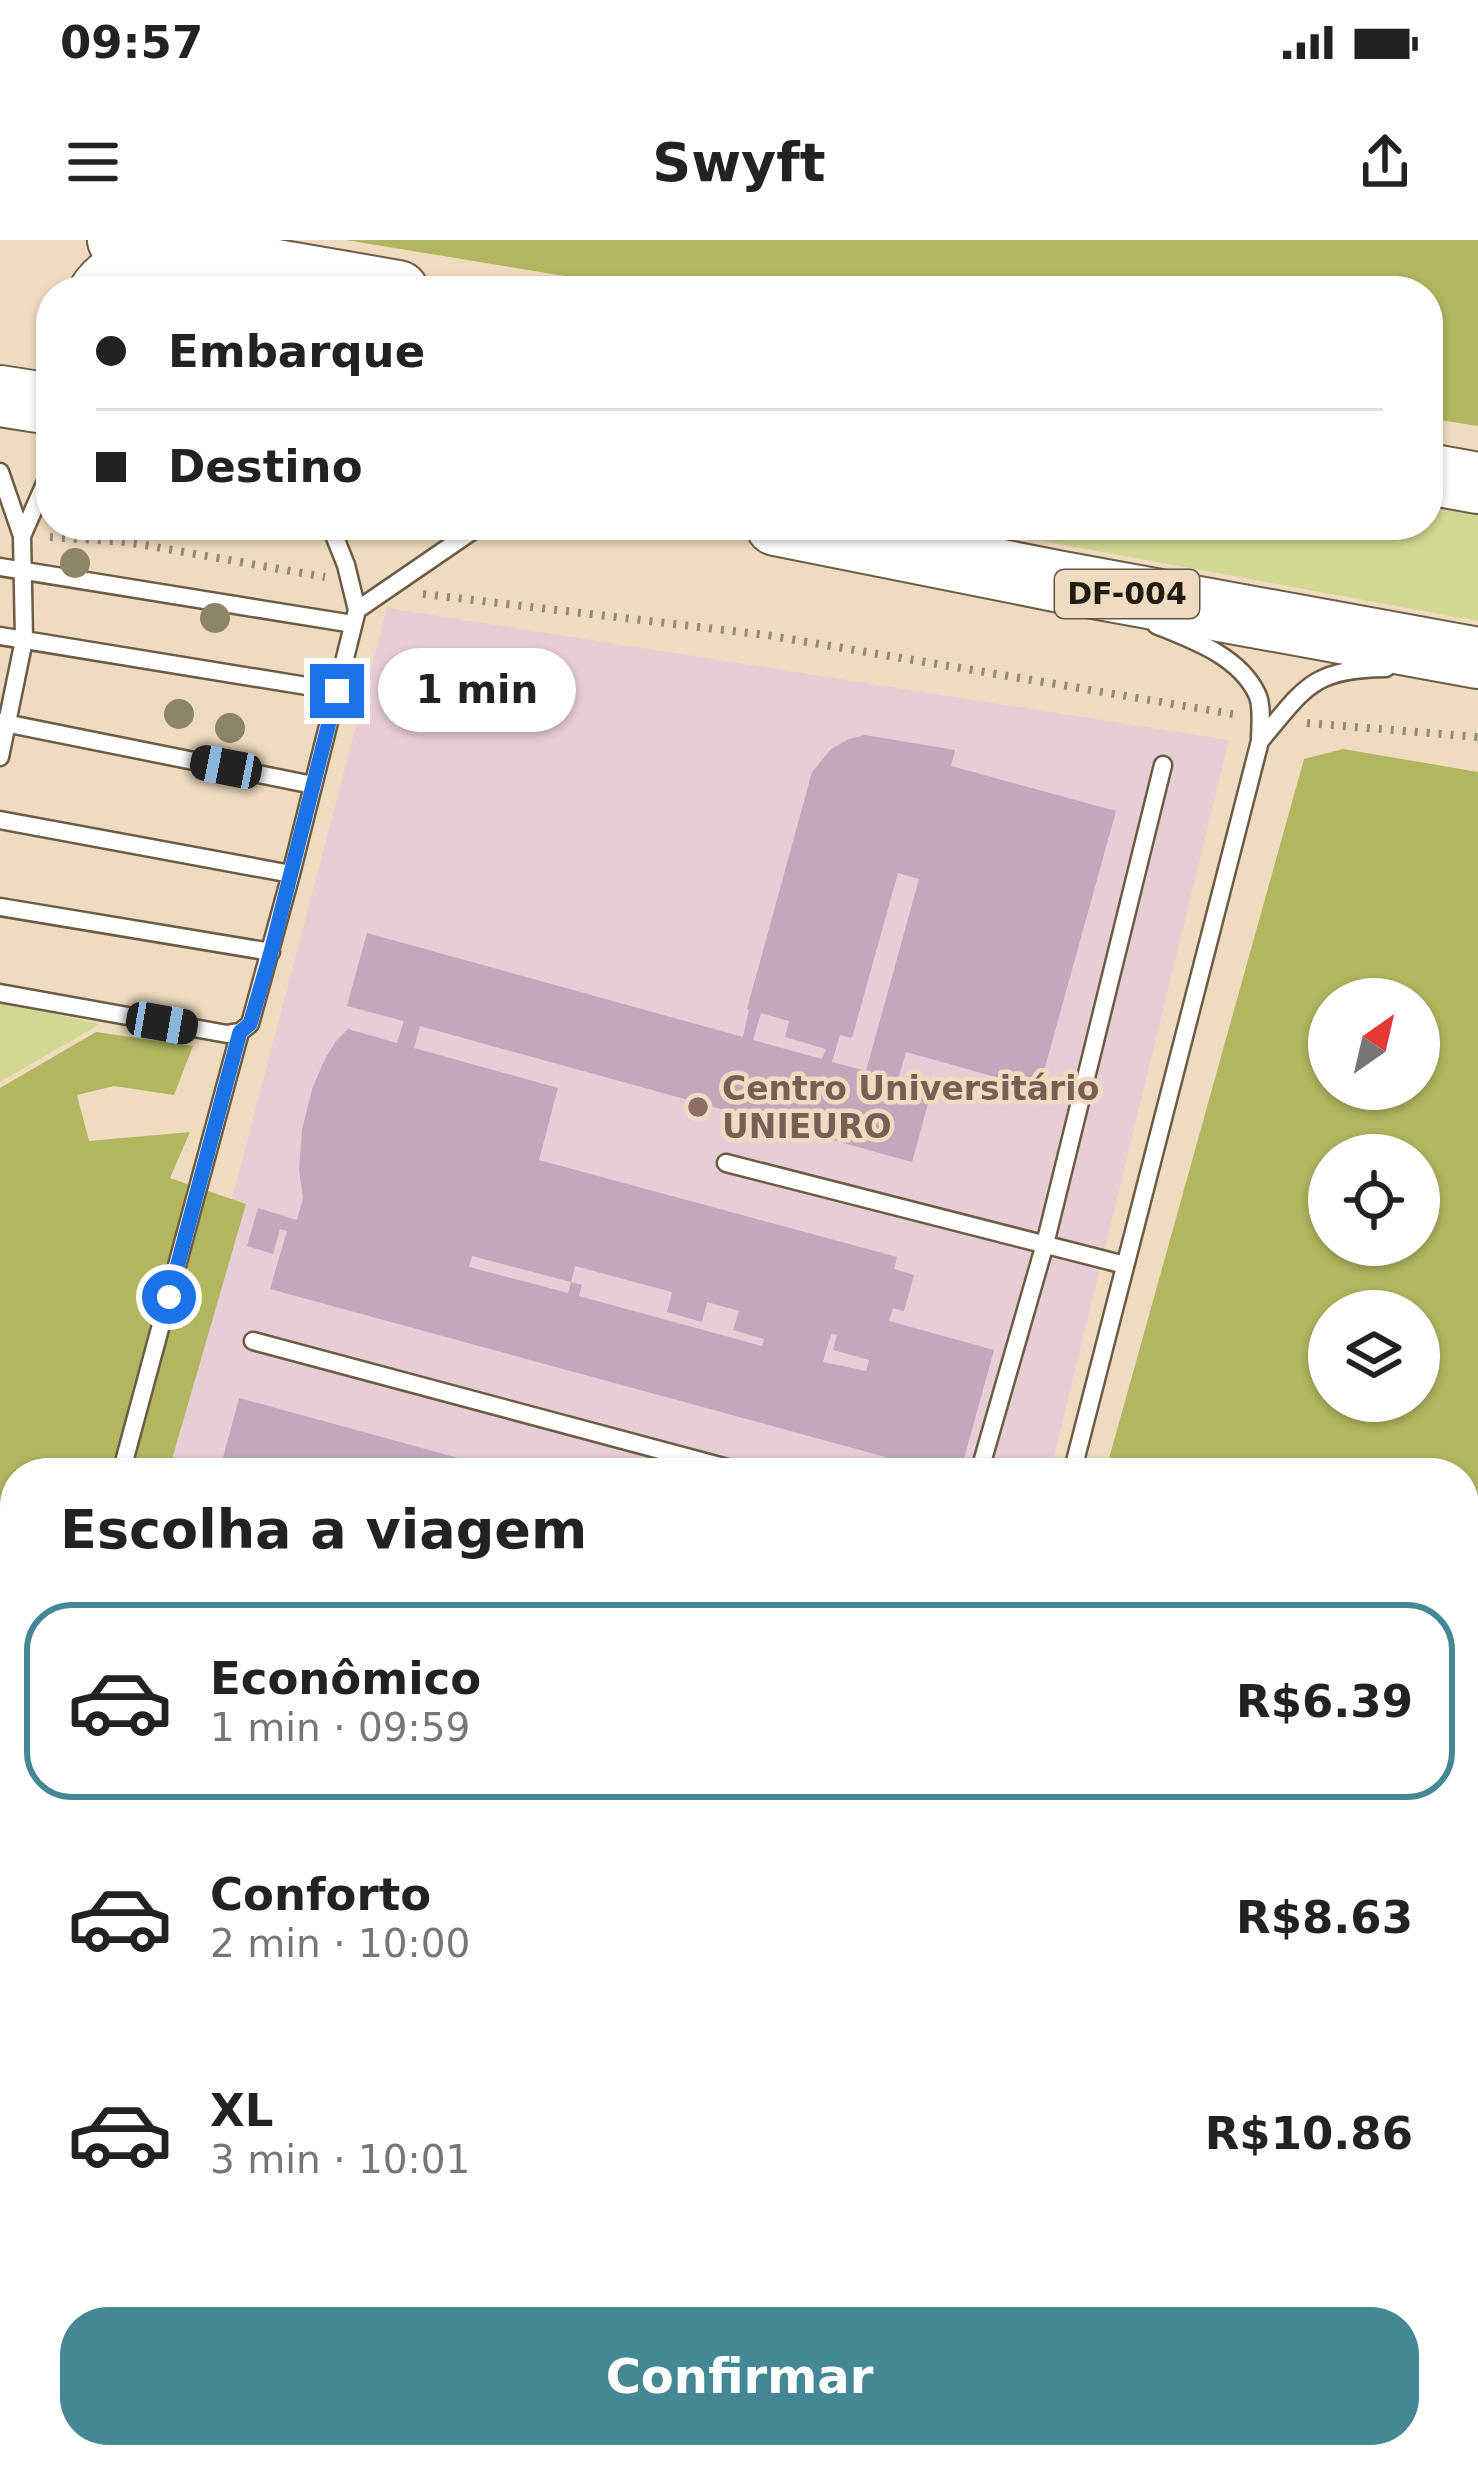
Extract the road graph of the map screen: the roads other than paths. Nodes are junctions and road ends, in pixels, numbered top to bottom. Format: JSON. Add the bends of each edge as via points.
{"nodes":[{"id":1,"x":118,"y":240,"type":"edge"},
{"id":2,"x":178,"y":253,"type":"junction"},
{"id":3,"x":115,"y":276,"type":"edge"},
{"id":4,"x":311,"y":276,"type":"edge"},
{"id":5,"x":0,"y":397,"type":"edge"},
{"id":6,"x":36,"y":402,"type":"edge"},
{"id":7,"x":0,"y":472,"type":"edge"},
{"id":8,"x":1443,"y":477,"type":"edge"},
{"id":9,"x":1478,"y":483,"type":"edge"},
{"id":10,"x":36,"y":504,"type":"edge"},
{"id":11,"x":22,"y":536,"type":"junction"},
{"id":12,"x":335,"y":540,"type":"edge"},
{"id":13,"x":459,"y":540,"type":"edge"},
{"id":14,"x":851,"y":540,"type":"edge"},
{"id":15,"x":0,"y":567,"type":"edge"},
{"id":16,"x":23,"y":570,"type":"junction"},
{"id":17,"x":1056,"y":581,"type":"junction"},
{"id":18,"x":355,"y":617,"type":"junction"},
{"id":19,"x":0,"y":636,"type":"edge"},
{"id":20,"x":23,"y":640,"type":"junction"},
{"id":21,"x":1455,"y":663,"type":"edge"},
{"id":22,"x":1478,"y":667,"type":"edge"},
{"id":23,"x":1408,"y":668,"type":"dead end"},
{"id":24,"x":337,"y":691,"type":"junction"},
{"id":25,"x":1269,"y":720,"type":"junction"},
{"id":26,"x":3,"y":722,"type":"edge"},
{"id":27,"x":0,"y":757,"type":"edge"},
{"id":28,"x":1163,"y":765,"type":"dead end"},
{"id":29,"x":313,"y":785,"type":"junction"},
{"id":30,"x":0,"y":820,"type":"edge"},
{"id":31,"x":291,"y":874,"type":"junction"},
{"id":32,"x":0,"y":907,"type":"edge"},
{"id":33,"x":271,"y":952,"type":"junction"},
{"id":34,"x":0,"y":993,"type":"edge"},
{"id":35,"x":240,"y":1032,"type":"junction"},
{"id":36,"x":726,"y":1163,"type":"dead end"},
{"id":37,"x":1045,"y":1244,"type":"junction"},
{"id":38,"x":1125,"y":1264,"type":"junction"},
{"id":39,"x":253,"y":1341,"type":"dead end"},
{"id":40,"x":125,"y":1458,"type":"edge"},
{"id":41,"x":690,"y":1458,"type":"edge"},
{"id":42,"x":983,"y":1458,"type":"edge"},
{"id":43,"x":1076,"y":1458,"type":"edge"}],
"edges":[{"from":1,"to":2,"type":"highway"},
{"from":2,"to":3,"type":"highway"},
{"from":2,"to":4,"type":"highway"},
{"from":5,"to":6,"type":"highway"},
{"from":7,"to":11,"type":"lane"},
{"from":8,"to":9,"type":"highway"},
{"from":10,"to":11,"type":"lane"},
{"from":11,"to":16,"type":"lane"},
{"from":12,"to":18,"type":"lane"},
{"from":13,"to":18,"type":"lane"},
{"from":14,"to":17,"type":"highway","number":"DF-004"},
{"from":15,"to":16,"type":"lane"},
{"from":16,"to":18,"type":"lane"},
{"from":16,"to":20,"type":"lane"},
{"from":17,"to":21,"type":"highway","number":"DF-004"},
{"from":17,"to":25,"type":"lane","via":[[1237,666]]},
{"from":18,"to":24,"type":"lane"},
{"from":19,"to":20,"type":"lane"},
{"from":20,"to":24,"type":"lane"},
{"from":20,"to":26,"type":"lane"},
{"from":21,"to":22,"type":"lane"},
{"from":23,"to":25,"type":"lane","via":[[1327,675]]},
{"from":24,"to":29,"type":"lane"},
{"from":25,"to":38,"type":"lane"},
{"from":26,"to":27,"type":"lane"},
{"from":26,"to":29,"type":"lane"},
{"from":28,"to":37,"type":"lane"},
{"from":29,"to":31,"type":"lane"},
{"from":30,"to":31,"type":"lane"},
{"from":31,"to":33,"type":"lane"},
{"from":32,"to":33,"type":"lane"},
{"from":33,"to":35,"type":"lane","via":[[250,1024]]},
{"from":34,"to":35,"type":"lane"},
{"from":35,"to":40,"type":"lane"},
{"from":36,"to":37,"type":"lane"},
{"from":37,"to":38,"type":"lane"},
{"from":37,"to":42,"type":"lane"},
{"from":38,"to":43,"type":"lane"},
{"from":39,"to":41,"type":"lane"}]}
